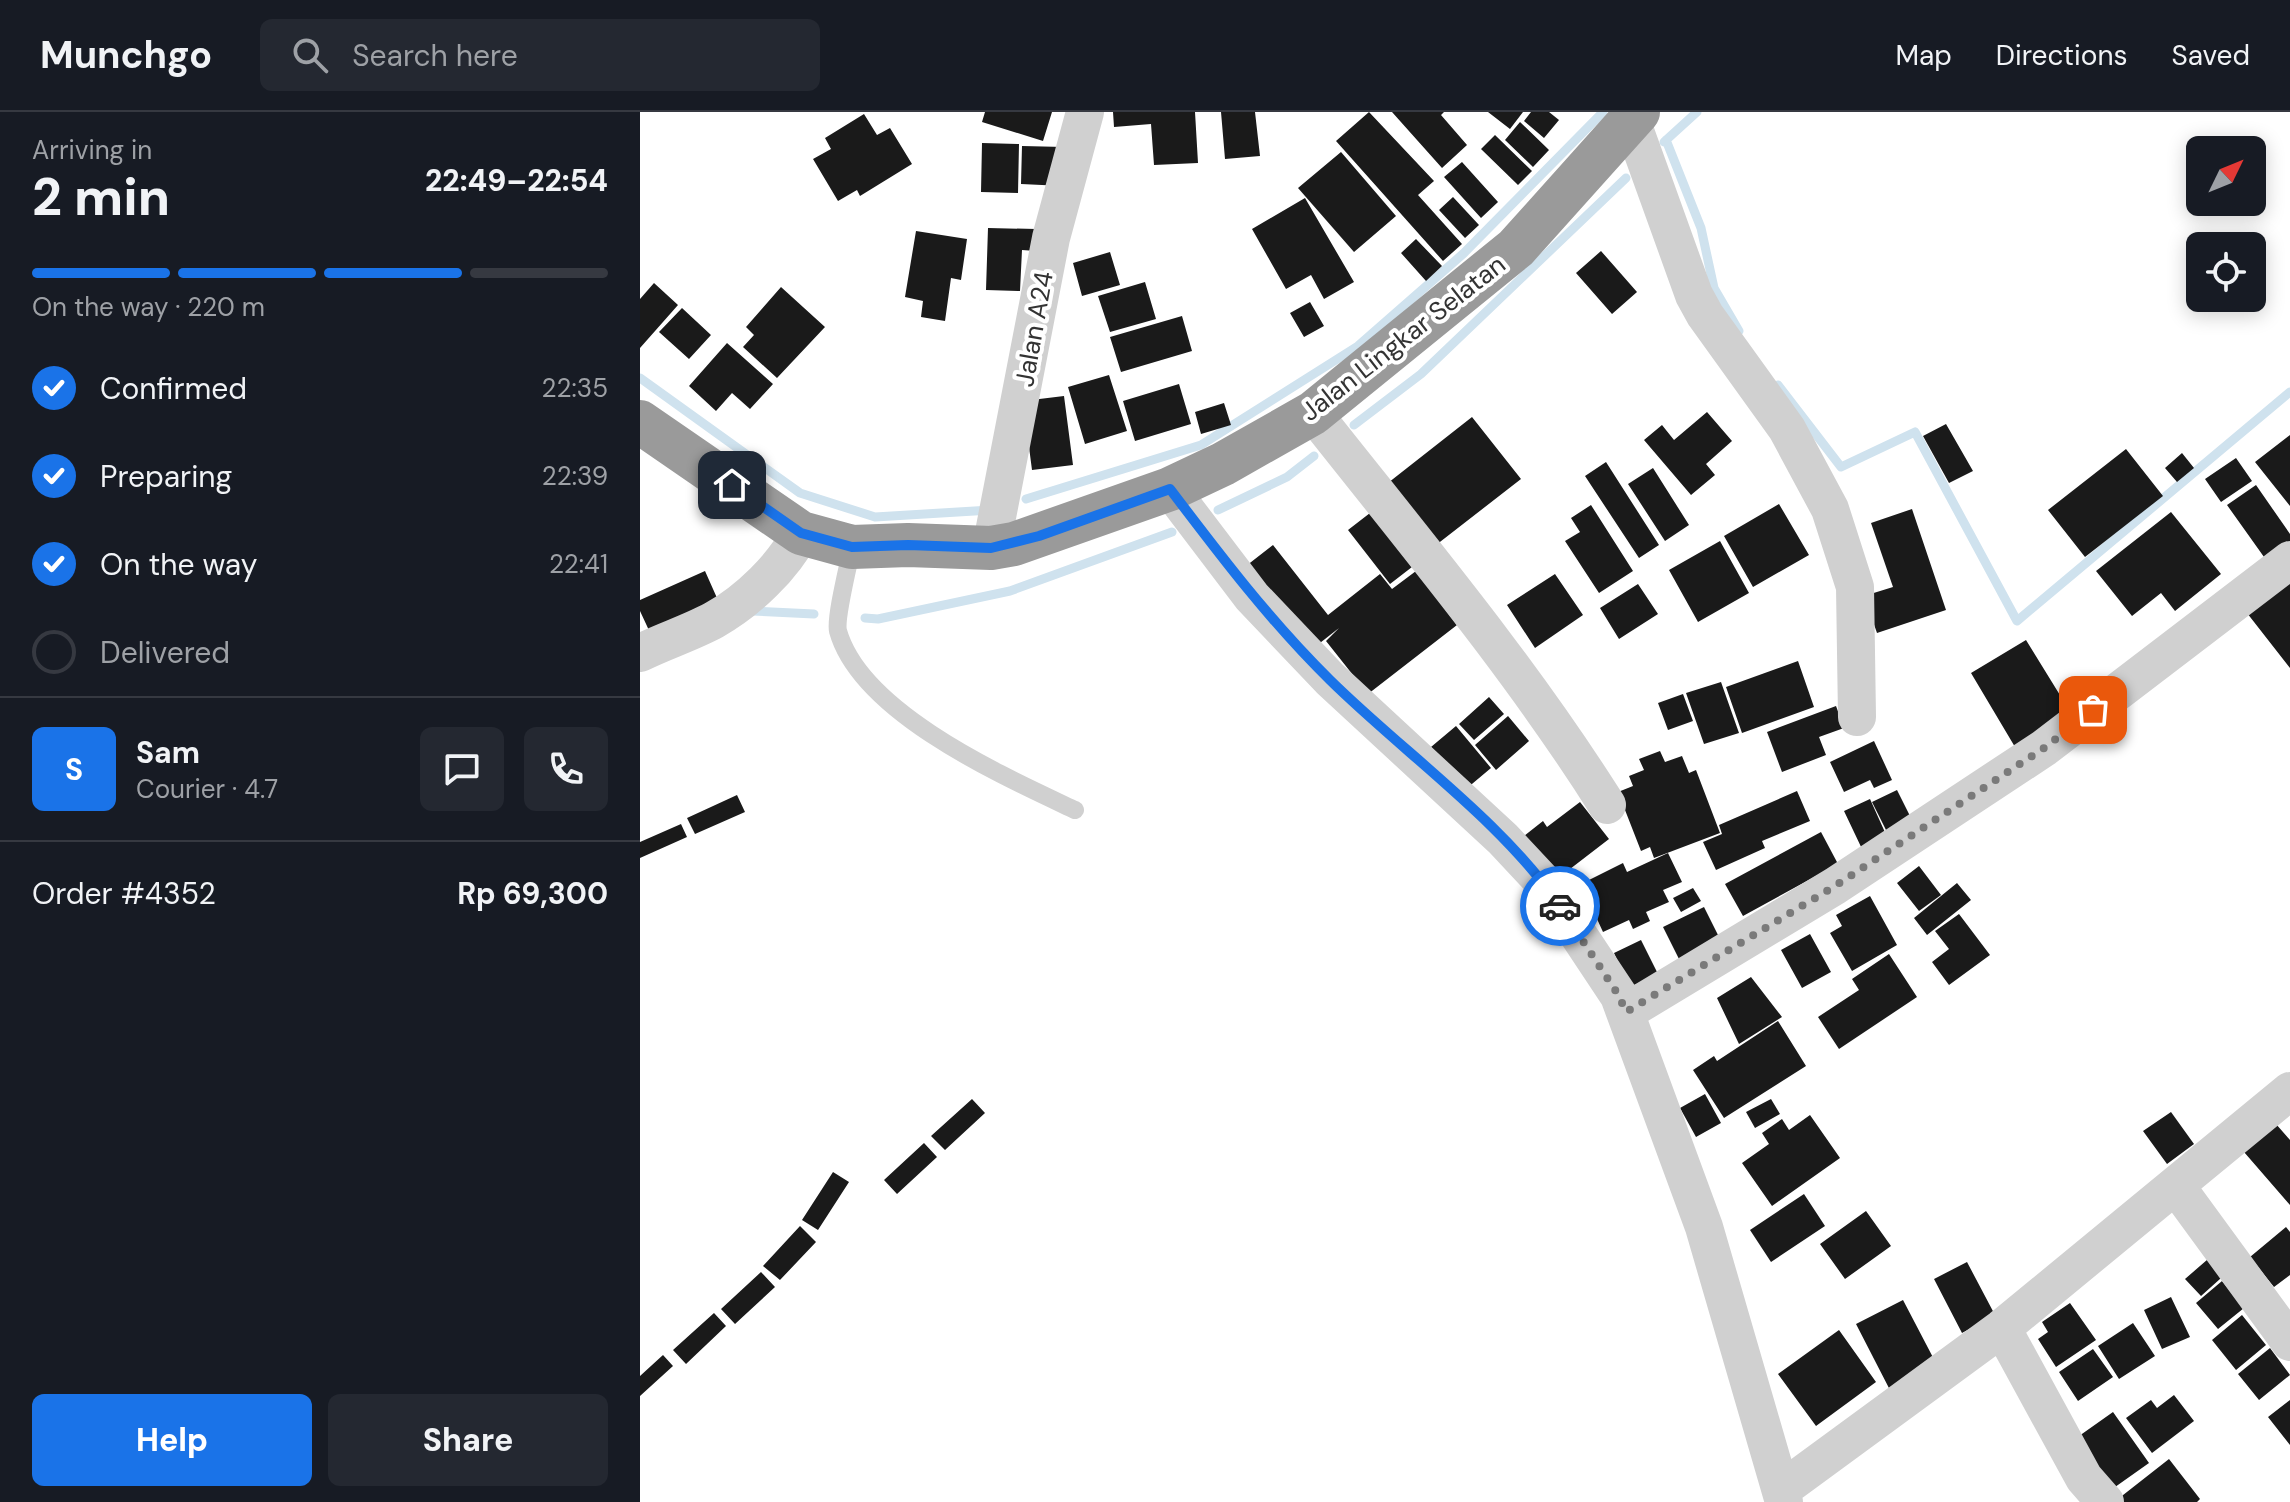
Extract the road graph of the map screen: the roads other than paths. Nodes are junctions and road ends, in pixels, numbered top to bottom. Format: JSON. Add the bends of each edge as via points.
{"nodes":[{"id":1,"x":1085,"y":112,"type":"edge"},
{"id":2,"x":1635,"y":116,"type":"edge"},
{"id":3,"x":1313,"y":413,"type":"junction"},
{"id":4,"x":640,"y":422,"type":"edge"},
{"id":5,"x":1170,"y":489,"type":"junction"},
{"id":6,"x":801,"y":533,"type":"junction"},
{"id":7,"x":852,"y":547,"type":"junction"},
{"id":8,"x":991,"y":548,"type":"junction"},
{"id":9,"x":2290,"y":560,"type":"edge"},
{"id":10,"x":640,"y":653,"type":"edge"},
{"id":11,"x":1857,"y":717,"type":"dead end"},
{"id":12,"x":1607,"y":805,"type":"dead end"},
{"id":13,"x":1075,"y":810,"type":"dead end"},
{"id":14,"x":1626,"y":1012,"type":"junction"},
{"id":15,"x":2285,"y":1104,"type":"edge"},
{"id":16,"x":2176,"y":1186,"type":"junction"},
{"id":17,"x":2002,"y":1328,"type":"junction"},
{"id":18,"x":2290,"y":1342,"type":"edge"},
{"id":19,"x":1783,"y":1496,"type":"edge"},
{"id":20,"x":2105,"y":1502,"type":"edge"}],
"edges":[{"from":1,"to":8,"type":"street","name":"Jalan A24","via":[[1051,238]]},
{"from":2,"to":3,"type":"highway","name":"Jalan Lingkar Selatan","via":[[1516,248]]},
{"from":2,"to":11,"type":"street","via":[[1694,295],[1787,429],[1830,509],[1855,587]]},
{"from":3,"to":5,"type":"highway","name":"Jalan Lingkar Selatan"},
{"from":3,"to":12,"type":"street","via":[[1456,595]]},
{"from":4,"to":6,"type":"highway","name":"Jalan Lingkar Selatan"},
{"from":5,"to":8,"type":"highway","name":"Jalan Lingkar Selatan"},
{"from":5,"to":14,"type":"street","via":[[1252,597],[1320,669],[1544,883]]},
{"from":6,"to":7,"type":"highway","name":"Jalan Lingkar Selatan"},
{"from":6,"to":10,"type":"street","via":[[789,556],[734,606]]},
{"from":7,"to":8,"type":"highway","name":"Jalan Lingkar Selatan"},
{"from":7,"to":13,"type":"lane","via":[[837,628],[855,667],[888,703],[988,770]]},
{"from":9,"to":14,"type":"street","via":[[2044,748],[1835,886]]},
{"from":14,"to":19,"type":"street","via":[[1704,1227]]},
{"from":15,"to":16,"type":"street"},
{"from":16,"to":17,"type":"street"},
{"from":16,"to":18,"type":"street"},
{"from":17,"to":19,"type":"street"},
{"from":17,"to":20,"type":"street","via":[[2084,1478]]}]}
